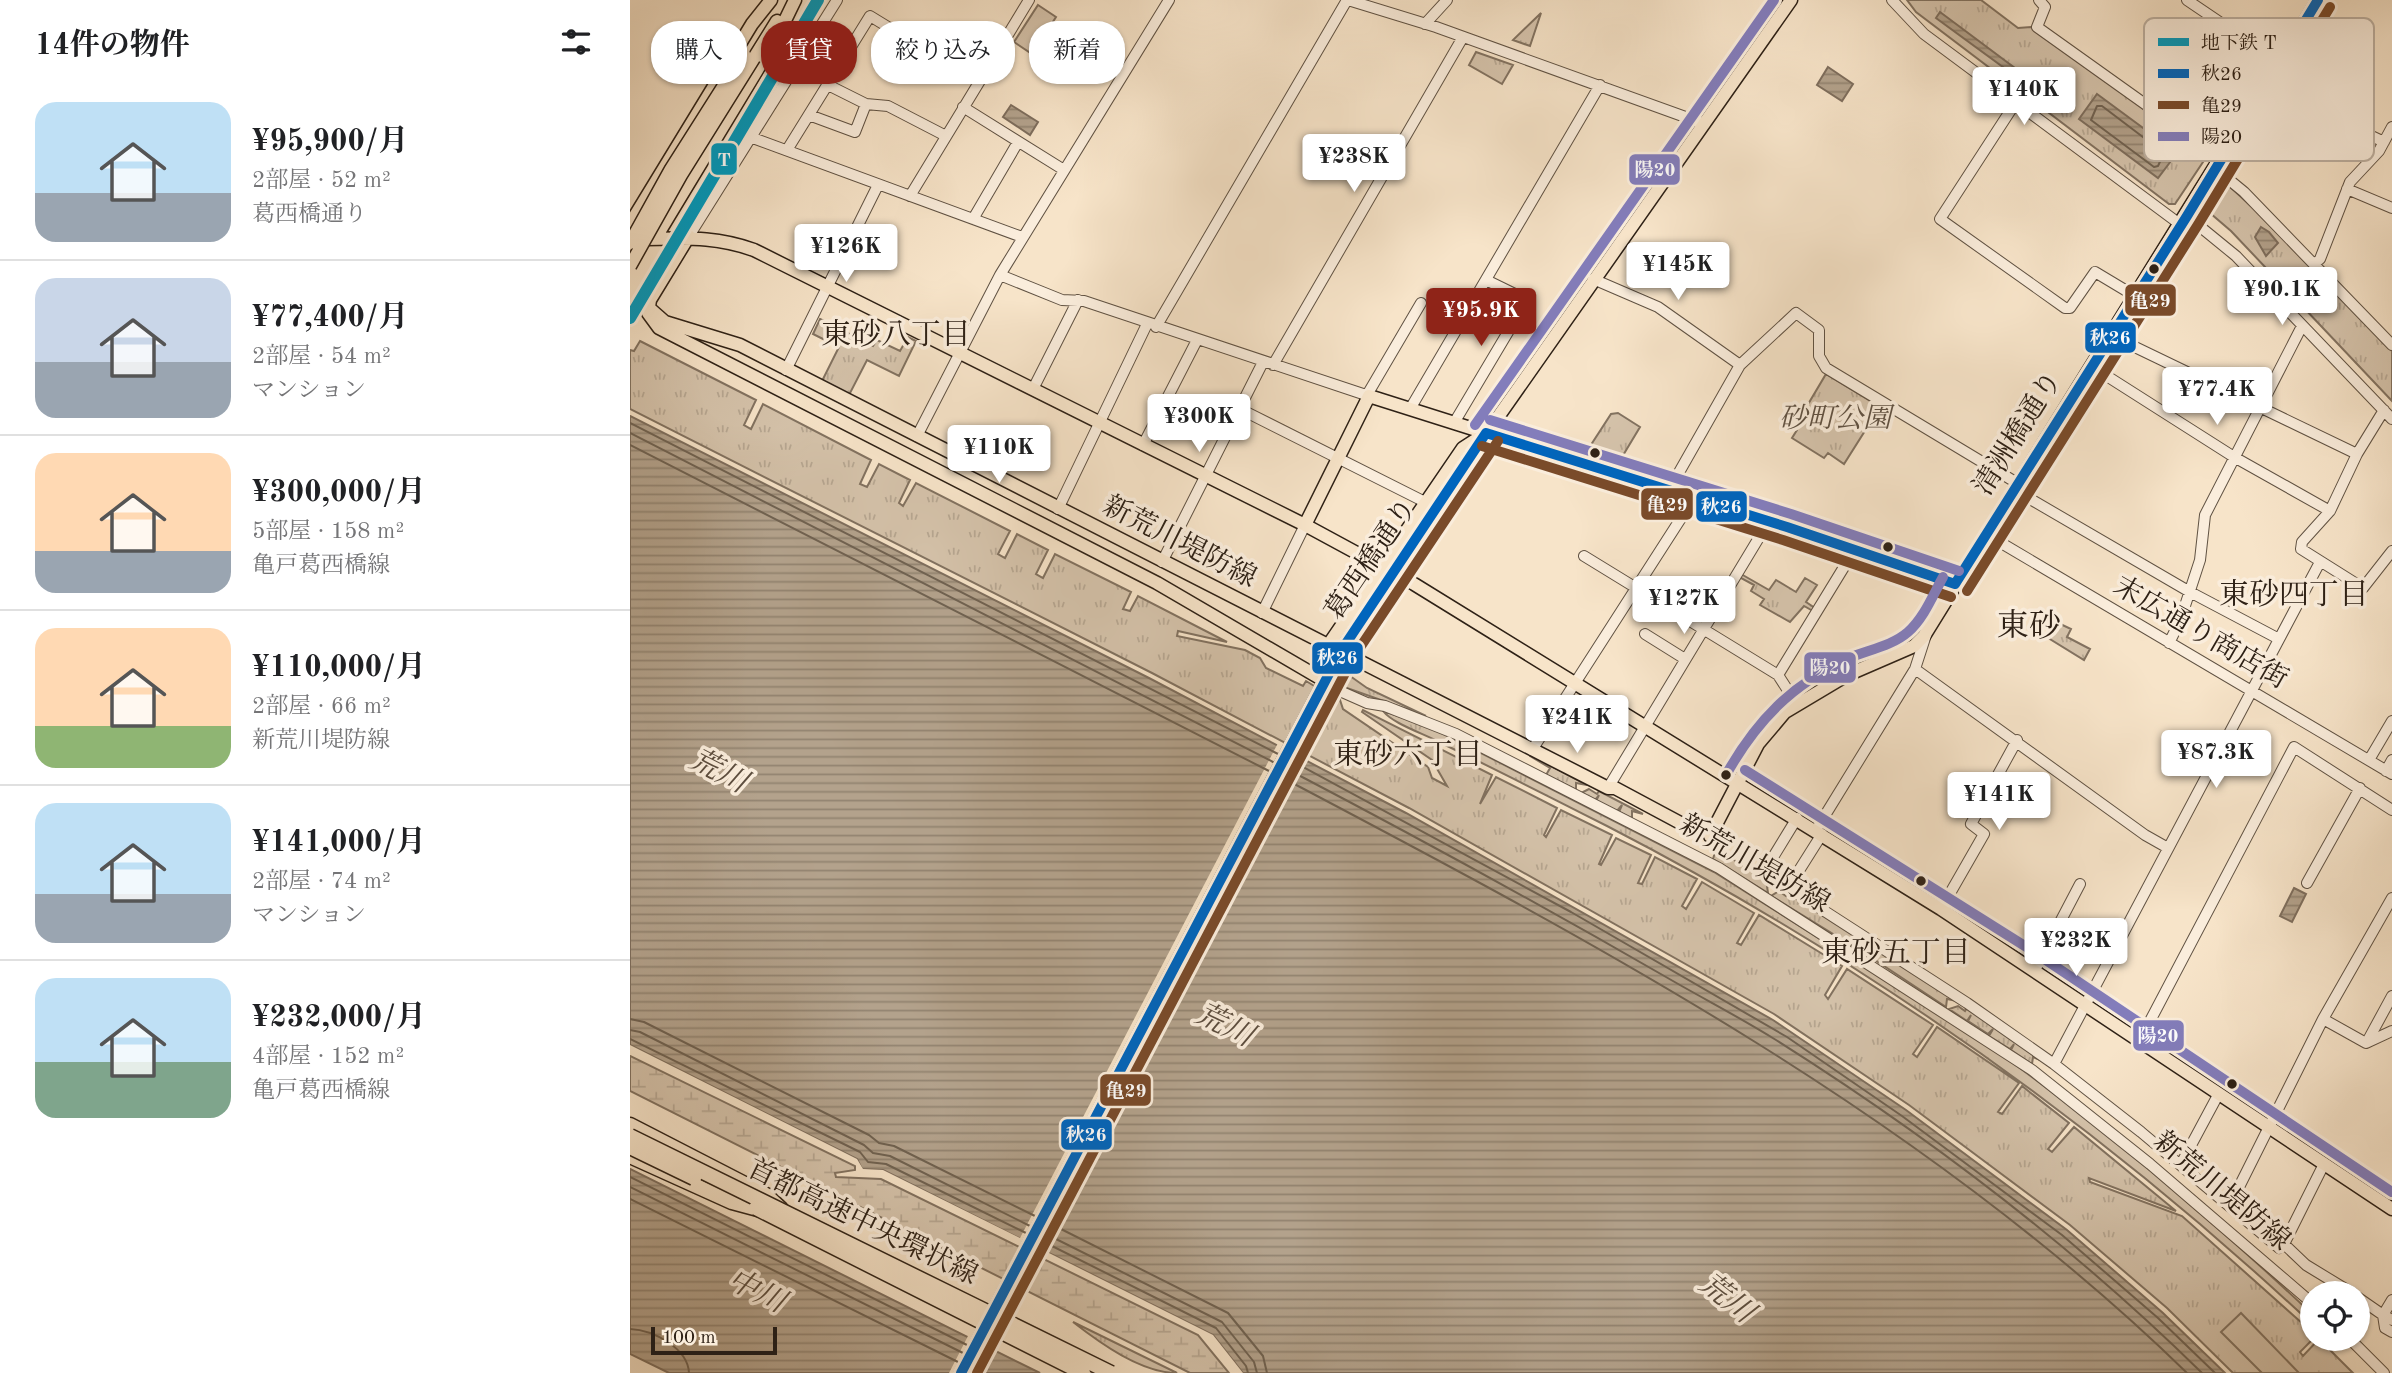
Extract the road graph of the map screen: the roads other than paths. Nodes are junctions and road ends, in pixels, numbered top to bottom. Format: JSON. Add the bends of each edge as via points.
{"nodes":[{"id":1,"x":774,"y":0,"type":"edge"},
{"id":2,"x":792,"y":0,"type":"edge"},
{"id":3,"x":837,"y":0,"type":"edge"},
{"id":4,"x":1029,"y":0,"type":"edge"},
{"id":5,"x":1169,"y":0,"type":"edge"},
{"id":6,"x":1348,"y":0,"type":"edge"},
{"id":7,"x":1447,"y":0,"type":"edge"},
{"id":8,"x":1791,"y":0,"type":"edge"},
{"id":9,"x":1892,"y":0,"type":"edge"},
{"id":10,"x":2039,"y":0,"type":"edge"},
{"id":11,"x":2187,"y":0,"type":"edge"},
{"id":12,"x":2318,"y":0,"type":"edge"},
{"id":13,"x":2214,"y":18,"type":"edge"},
{"id":14,"x":2307,"y":18,"type":"edge"},
{"id":15,"x":878,"y":21,"type":"edge"},
{"id":16,"x":1015,"y":23,"type":"edge"},
{"id":17,"x":1425,"y":24,"type":"junction"},
{"id":18,"x":1463,"y":37,"type":"junction"},
{"id":19,"x":749,"y":56,"type":"junction"},
{"id":20,"x":977,"y":84,"type":"edge"},
{"id":21,"x":828,"y":85,"type":"junction"},
{"id":22,"x":1600,"y":85,"type":"junction"},
{"id":23,"x":2016,"y":102,"type":"junction"},
{"id":24,"x":866,"y":104,"type":"junction"},
{"id":25,"x":963,"y":107,"type":"junction"},
{"id":26,"x":2144,"y":108,"type":"edge"},
{"id":27,"x":809,"y":115,"type":"junction"},
{"id":28,"x":1702,"y":122,"type":"junction"},
{"id":29,"x":2392,"y":127,"type":"edge"},
{"id":30,"x":946,"y":136,"type":"junction"},
{"id":31,"x":2374,"y":137,"type":"edge"},
{"id":32,"x":753,"y":138,"type":"junction"},
{"id":33,"x":1018,"y":142,"type":"junction"},
{"id":34,"x":2384,"y":142,"type":"junction"},
{"id":35,"x":787,"y":150,"type":"junction"},
{"id":36,"x":2374,"y":155,"type":"edge"},
{"id":37,"x":2215,"y":161,"type":"edge"},
{"id":38,"x":2221,"y":161,"type":"edge"},
{"id":39,"x":2369,"y":161,"type":"edge"},
{"id":40,"x":2219,"y":164,"type":"junction"},
{"id":41,"x":1064,"y":170,"type":"junction"},
{"id":42,"x":878,"y":185,"type":"junction"},
{"id":43,"x":2347,"y":189,"type":"junction"},
{"id":44,"x":911,"y":196,"type":"junction"},
{"id":45,"x":2392,"y":208,"type":"edge"},
{"id":46,"x":973,"y":219,"type":"junction"},
{"id":47,"x":2184,"y":220,"type":"junction"},
{"id":48,"x":630,"y":224,"type":"edge"},
{"id":49,"x":689,"y":236,"type":"junction"},
{"id":50,"x":1022,"y":237,"type":"junction"},
{"id":51,"x":655,"y":239,"type":"junction"},
{"id":52,"x":630,"y":240,"type":"edge"},
{"id":53,"x":2314,"y":264,"type":"junction"},
{"id":54,"x":630,"y":267,"type":"edge"},
{"id":55,"x":1000,"y":275,"type":"junction"},
{"id":56,"x":1593,"y":279,"type":"junction"},
{"id":57,"x":1486,"y":280,"type":"junction"},
{"id":58,"x":828,"y":286,"type":"junction"},
{"id":59,"x":2135,"y":296,"type":"junction"},
{"id":60,"x":1078,"y":300,"type":"junction"},
{"id":61,"x":1421,"y":303,"type":"dead end"},
{"id":62,"x":649,"y":304,"type":"junction"},
{"id":63,"x":1152,"y":326,"type":"junction"},
{"id":64,"x":2302,"y":326,"type":"junction"},
{"id":65,"x":2110,"y":335,"type":"junction"},
{"id":66,"x":1196,"y":340,"type":"junction"},
{"id":67,"x":2392,"y":345,"type":"edge"},
{"id":68,"x":959,"y":352,"type":"junction"},
{"id":69,"x":1268,"y":363,"type":"junction"},
{"id":70,"x":1740,"y":365,"type":"junction"},
{"id":71,"x":2091,"y":366,"type":"junction"},
{"id":72,"x":786,"y":370,"type":"junction"},
{"id":73,"x":1033,"y":389,"type":"junction"},
{"id":74,"x":1368,"y":395,"type":"junction"},
{"id":75,"x":1240,"y":409,"type":"junction"},
{"id":76,"x":1410,"y":409,"type":"junction"},
{"id":77,"x":2260,"y":410,"type":"junction"},
{"id":78,"x":2384,"y":410,"type":"junction"},
{"id":79,"x":2392,"y":419,"type":"edge"},
{"id":80,"x":1100,"y":422,"type":"junction"},
{"id":81,"x":1454,"y":423,"type":"junction"},
{"id":82,"x":1486,"y":433,"type":"junction"},
{"id":83,"x":917,"y":436,"type":"junction"},
{"id":84,"x":1143,"y":445,"type":"junction"},
{"id":85,"x":2357,"y":454,"type":"junction"},
{"id":86,"x":2234,"y":457,"type":"junction"},
{"id":87,"x":1338,"y":458,"type":"junction"},
{"id":88,"x":1206,"y":476,"type":"junction"},
{"id":89,"x":2015,"y":486,"type":"junction"},
{"id":90,"x":1670,"y":490,"type":"junction"},
{"id":91,"x":1695,"y":498,"type":"junction"},
{"id":92,"x":1427,"y":502,"type":"junction"},
{"id":93,"x":1058,"y":509,"type":"junction"},
{"id":94,"x":2330,"y":511,"type":"junction"},
{"id":95,"x":1769,"y":521,"type":"junction"},
{"id":96,"x":1305,"y":525,"type":"junction"},
{"id":97,"x":1986,"y":534,"type":"junction"},
{"id":98,"x":1855,"y":549,"type":"junction"},
{"id":99,"x":2392,"y":551,"type":"edge"},
{"id":100,"x":1584,"y":556,"type":"dead end"},
{"id":101,"x":1162,"y":562,"type":"junction"},
{"id":102,"x":2320,"y":562,"type":"junction"},
{"id":103,"x":1382,"y":567,"type":"junction"},
{"id":104,"x":1404,"y":578,"type":"junction"},
{"id":105,"x":1955,"y":584,"type":"junction"},
{"id":106,"x":1637,"y":589,"type":"junction"},
{"id":107,"x":2190,"y":592,"type":"junction"},
{"id":108,"x":1262,"y":612,"type":"junction"},
{"id":109,"x":1703,"y":630,"type":"junction"},
{"id":110,"x":1927,"y":631,"type":"junction"},
{"id":111,"x":1645,"y":634,"type":"dead end"},
{"id":112,"x":2279,"y":639,"type":"junction"},
{"id":113,"x":2169,"y":643,"type":"junction"},
{"id":114,"x":1327,"y":648,"type":"junction"},
{"id":115,"x":1350,"y":659,"type":"junction"},
{"id":116,"x":1685,"y":659,"type":"junction"},
{"id":117,"x":1915,"y":669,"type":"junction"},
{"id":118,"x":1778,"y":676,"type":"junction"},
{"id":119,"x":1576,"y":683,"type":"junction"},
{"id":120,"x":1326,"y":686,"type":"junction"},
{"id":121,"x":2252,"y":690,"type":"junction"},
{"id":122,"x":1796,"y":704,"type":"junction"},
{"id":123,"x":2392,"y":721,"type":"edge"},
{"id":124,"x":1645,"y":725,"type":"junction"},
{"id":125,"x":2017,"y":740,"type":"junction"},
{"id":126,"x":1532,"y":750,"type":"junction"},
{"id":127,"x":2369,"y":760,"type":"junction"},
{"id":128,"x":2392,"y":760,"type":"edge"},
{"id":129,"x":2389,"y":772,"type":"edge"},
{"id":130,"x":1738,"y":782,"type":"junction"},
{"id":131,"x":1608,"y":788,"type":"junction"},
{"id":132,"x":2360,"y":788,"type":"junction"},
{"id":133,"x":2392,"y":810,"type":"edge"},
{"id":134,"x":1797,"y":818,"type":"junction"},
{"id":135,"x":1686,"y":826,"type":"dead end"},
{"id":136,"x":1819,"y":832,"type":"junction"},
{"id":137,"x":1710,"y":836,"type":"dead end"},
{"id":138,"x":2168,"y":848,"type":"junction"},
{"id":139,"x":2307,"y":883,"type":"dead end"},
{"id":140,"x":2080,"y":884,"type":"dead end"},
{"id":141,"x":1788,"y":888,"type":"junction"},
{"id":142,"x":2392,"y":898,"type":"edge"},
{"id":143,"x":1941,"y":909,"type":"junction"},
{"id":144,"x":2388,"y":916,"type":"edge"},
{"id":145,"x":2035,"y":971,"type":"junction"},
{"id":146,"x":2392,"y":996,"type":"edge"},
{"id":147,"x":2086,"y":1005,"type":"junction"},
{"id":148,"x":2323,"y":1019,"type":"junction"},
{"id":149,"x":2392,"y":1031,"type":"edge"},
{"id":150,"x":2139,"y":1042,"type":"junction"},
{"id":151,"x":2366,"y":1043,"type":"junction"},
{"id":152,"x":2054,"y":1064,"type":"junction"},
{"id":153,"x":2218,"y":1095,"type":"junction"},
{"id":154,"x":630,"y":1125,"type":"edge"},
{"id":155,"x":2270,"y":1129,"type":"junction"},
{"id":156,"x":630,"y":1136,"type":"edge"},
{"id":157,"x":630,"y":1147,"type":"edge"},
{"id":158,"x":630,"y":1156,"type":"edge"},
{"id":159,"x":2181,"y":1164,"type":"junction"},
{"id":160,"x":2324,"y":1164,"type":"junction"},
{"id":161,"x":2230,"y":1205,"type":"junction"},
{"id":162,"x":758,"y":1209,"type":"junction"},
{"id":163,"x":2392,"y":1209,"type":"edge"},
{"id":164,"x":783,"y":1211,"type":"junction"},
{"id":165,"x":2284,"y":1244,"type":"junction"},
{"id":166,"x":2332,"y":1281,"type":"edge"},
{"id":167,"x":2300,"y":1293,"type":"edge"},
{"id":168,"x":2392,"y":1300,"type":"edge"},
{"id":169,"x":2370,"y":1305,"type":"edge"},
{"id":170,"x":2388,"y":1317,"type":"edge"},
{"id":171,"x":2392,"y":1332,"type":"edge"},
{"id":172,"x":2362,"y":1351,"type":"edge"},
{"id":173,"x":961,"y":1373,"type":"edge"},
{"id":174,"x":1083,"y":1373,"type":"edge"},
{"id":175,"x":1111,"y":1373,"type":"edge"},
{"id":176,"x":2384,"y":1373,"type":"edge"}],
"edges":[{"from":1,"to":19,"type":"main road"},
{"from":1,"to":48,"type":"main road","via":[[752,24]]},
{"from":2,"to":19,"type":"main road"},
{"from":2,"to":51,"type":"main road","via":[[777,37]]},
{"from":3,"to":32,"type":"street"},
{"from":4,"to":16,"type":"street"},
{"from":5,"to":41,"type":"street"},
{"from":6,"to":17,"type":"street"},
{"from":6,"to":63,"type":"street"},
{"from":7,"to":17,"type":"street"},
{"from":8,"to":28,"type":"main road","name":"葛西橋通り"},
{"from":9,"to":23,"type":"street","via":[[1924,34]]},
{"from":10,"to":26,"type":"street","via":[[2045,7],[2037,27]]},
{"from":11,"to":13,"type":"street"},
{"from":12,"to":14,"type":"main road","name":"清洲橋通り"},
{"from":15,"to":21,"type":"street","via":[[870,16]]},
{"from":17,"to":18,"type":"street"},
{"from":18,"to":22,"type":"street"},
{"from":18,"to":69,"type":"street"},
{"from":19,"to":52,"type":"main road","bridge":true,"via":[[671,169]]},
{"from":19,"to":54,"type":"main road","bridge":true},
{"from":20,"to":25,"type":"street"},
{"from":21,"to":24,"type":"street"},
{"from":21,"to":27,"type":"street"},
{"from":22,"to":28,"type":"street"},
{"from":22,"to":57,"type":"street"},
{"from":23,"to":47,"type":"street"},
{"from":23,"to":59,"type":"street","via":[[1940,219],[2065,308],[2070,308],[2095,272]]},
{"from":24,"to":27,"type":"street","via":[[855,132]]},
{"from":24,"to":30,"type":"street","via":[[888,106]]},
{"from":25,"to":30,"type":"street"},
{"from":25,"to":33,"type":"street"},
{"from":27,"to":35,"type":"street"},
{"from":28,"to":56,"type":"main road","name":"葛西橋通り"},
{"from":29,"to":34,"type":"street"},
{"from":30,"to":44,"type":"street"},
{"from":31,"to":34,"type":"street"},
{"from":32,"to":35,"type":"street"},
{"from":32,"to":49,"type":"street"},
{"from":33,"to":41,"type":"street"},
{"from":33,"to":46,"type":"street"},
{"from":34,"to":36,"type":"street"},
{"from":35,"to":42,"type":"street"},
{"from":37,"to":40,"type":"street"},
{"from":38,"to":40,"type":"main road","name":"清洲橋通り"},
{"from":39,"to":43,"type":"street"},
{"from":40,"to":47,"type":"main road","name":"清洲橋通り"},
{"from":40,"to":53,"type":"street"},
{"from":41,"to":50,"type":"street"},
{"from":42,"to":44,"type":"street"},
{"from":42,"to":58,"type":"street"},
{"from":43,"to":45,"type":"street"},
{"from":43,"to":53,"type":"street"},
{"from":44,"to":46,"type":"street"},
{"from":46,"to":50,"type":"street"},
{"from":47,"to":59,"type":"main road","name":"清洲橋通り"},
{"from":47,"to":64,"type":"street","via":[[2236,256]]},
{"from":49,"to":51,"type":"main road"},
{"from":49,"to":58,"type":"main road","via":[[745,246]]},
{"from":49,"to":62,"type":"main road"},
{"from":50,"to":55,"type":"street"},
{"from":51,"to":52,"type":"main road"},
{"from":53,"to":67,"type":"street"},
{"from":55,"to":60,"type":"street","via":[[1062,300]]},
{"from":55,"to":68,"type":"street"},
{"from":56,"to":70,"type":"street","via":[[1658,307]]},
{"from":56,"to":82,"type":"main road","name":"葛西橋通り"},
{"from":57,"to":76,"type":"street"},
{"from":57,"to":81,"type":"street","via":[[1527,300]]},
{"from":58,"to":68,"type":"main road"},
{"from":58,"to":72,"type":"street"},
{"from":59,"to":65,"type":"main road","name":"清洲橋通り"},
{"from":60,"to":63,"type":"street"},
{"from":60,"to":73,"type":"street"},
{"from":61,"to":74,"type":"street"},
{"from":62,"to":72,"type":"main road","name":"新荒川堤防線","via":[[665,321],[740,345]]},
{"from":62,"to":120,"type":"main road","name":"新荒川堤防線","via":[[650,319],[667,333],[1157,583]]},
{"from":63,"to":66,"type":"street"},
{"from":63,"to":80,"type":"street"},
{"from":64,"to":77,"type":"street"},
{"from":64,"to":78,"type":"street"},
{"from":65,"to":71,"type":"main road","name":"清洲橋通り"},
{"from":65,"to":77,"type":"street"},
{"from":66,"to":69,"type":"street"},
{"from":66,"to":84,"type":"street"},
{"from":68,"to":73,"type":"main road"},
{"from":68,"to":83,"type":"street"},
{"from":69,"to":74,"type":"street"},
{"from":69,"to":75,"type":"street"},
{"from":70,"to":89,"type":"street","via":[[1796,313],[1819,330],[1819,356],[1826,368]]},
{"from":70,"to":90,"type":"street"},
{"from":71,"to":86,"type":"street"},
{"from":71,"to":89,"type":"main road","name":"清洲橋通り"},
{"from":72,"to":83,"type":"main road","name":"新荒川堤防線"},
{"from":73,"to":80,"type":"main road"},
{"from":74,"to":76,"type":"main road"},
{"from":74,"to":87,"type":"main road"},
{"from":75,"to":87,"type":"street"},
{"from":75,"to":88,"type":"street"},
{"from":76,"to":81,"type":"main road"},
{"from":77,"to":85,"type":"street"},
{"from":77,"to":86,"type":"street"},
{"from":78,"to":79,"type":"street"},
{"from":78,"to":85,"type":"street"},
{"from":80,"to":84,"type":"main road"},
{"from":80,"to":93,"type":"street"},
{"from":81,"to":82,"type":"main road"},
{"from":82,"to":90,"type":"street"},
{"from":82,"to":92,"type":"main road","via":[[1462,448]]},
{"from":82,"to":104,"type":"main road","via":[[1483,459]]},
{"from":82,"to":120,"type":"main road","name":"葛西橋通り","bridge":true,"via":[[1332,668]]},
{"from":83,"to":93,"type":"main road","name":"新荒川堤防線"},
{"from":84,"to":88,"type":"main road"},
{"from":85,"to":94,"type":"street"},
{"from":86,"to":94,"type":"street"},
{"from":86,"to":107,"type":"street","via":[[2205,515],[2200,560]]},
{"from":87,"to":92,"type":"street"},
{"from":87,"to":96,"type":"main road"},
{"from":88,"to":96,"type":"main road"},
{"from":88,"to":101,"type":"street"},
{"from":89,"to":97,"type":"main road","name":"清洲橋通り"},
{"from":89,"to":107,"type":"street"},
{"from":90,"to":91,"type":"street"},
{"from":91,"to":95,"type":"street"},
{"from":91,"to":106,"type":"street"},
{"from":92,"to":103,"type":"main road"},
{"from":93,"to":101,"type":"main road","name":"新荒川堤防線"},
{"from":94,"to":102,"type":"street","via":[[2302,542],[2301,549]]},
{"from":95,"to":98,"type":"street"},
{"from":95,"to":109,"type":"street"},
{"from":96,"to":103,"type":"main road"},
{"from":96,"to":108,"type":"street"},
{"from":97,"to":105,"type":"main road","name":"清洲橋通り"},
{"from":97,"to":113,"type":"street","name":"末広通り商店街"},
{"from":98,"to":105,"type":"street"},
{"from":98,"to":118,"type":"street"},
{"from":99,"to":102,"type":"street","via":[[2363,587]]},
{"from":100,"to":106,"type":"street"},
{"from":101,"to":108,"type":"main road","name":"新荒川堤防線"},
{"from":102,"to":112,"type":"street"},
{"from":103,"to":104,"type":"main road"},
{"from":103,"to":114,"type":"main road"},
{"from":104,"to":115,"type":"main road"},
{"from":104,"to":119,"type":"main road"},
{"from":105,"to":110,"type":"main road","name":"清洲橋通り"},
{"from":106,"to":109,"type":"street"},
{"from":106,"to":119,"type":"street"},
{"from":107,"to":112,"type":"street"},
{"from":107,"to":113,"type":"street"},
{"from":108,"to":114,"type":"main road","name":"新荒川堤防線"},
{"from":109,"to":116,"type":"street"},
{"from":109,"to":118,"type":"street"},
{"from":110,"to":117,"type":"street"},
{"from":110,"to":122,"type":"main road","name":"清洲橋通り","via":[[1905,650],[1854,671]]},
{"from":111,"to":116,"type":"street"},
{"from":112,"to":121,"type":"street"},
{"from":113,"to":121,"type":"street","name":"末広通り商店街"},
{"from":114,"to":115,"type":"main road","name":"新荒川堤防線"},
{"from":115,"to":126,"type":"main road","name":"新荒川堤防線"},
{"from":116,"to":124,"type":"street"},
{"from":117,"to":125,"type":"street"},
{"from":117,"to":136,"type":"street"},
{"from":118,"to":122,"type":"street"},
{"from":119,"to":124,"type":"main road"},
{"from":119,"to":126,"type":"street"},
{"from":120,"to":167,"type":"street","name":"新荒川堤防線","via":[[1456,734],[1718,868],[2032,1070],[2160,1171]]},
{"from":120,"to":173,"type":"main road","name":"葛西橋通り","bridge":true},
{"from":121,"to":127,"type":"street","name":"末広通り商店街"},
{"from":121,"to":138,"type":"street"},
{"from":122,"to":130,"type":"main road","name":"清洲橋通り","via":[[1767,731]]},
{"from":123,"to":127,"type":"street"},
{"from":124,"to":130,"type":"main road"},
{"from":124,"to":131,"type":"street"},
{"from":125,"to":138,"type":"street"},
{"from":125,"to":143,"type":"street","via":[[1972,824],[1984,834]]},
{"from":126,"to":131,"type":"main road","name":"新荒川堤防線"},
{"from":127,"to":129,"type":"street","name":"末広通り商店街"},
{"from":128,"to":129,"type":"street"},
{"from":130,"to":134,"type":"main road"},
{"from":130,"to":137,"type":"main road","name":"清洲橋通り"},
{"from":131,"to":135,"type":"main road","name":"新荒川堤防線"},
{"from":132,"to":133,"type":"street"},
{"from":132,"to":139,"type":"street"},
{"from":132,"to":150,"type":"street","via":[[2294,747]]},
{"from":134,"to":136,"type":"main road"},
{"from":134,"to":141,"type":"street","via":[[1765,872]]},
{"from":136,"to":141,"type":"street"},
{"from":136,"to":143,"type":"main road"},
{"from":138,"to":147,"type":"street"},
{"from":140,"to":145,"type":"street"},
{"from":141,"to":152,"type":"street"},
{"from":142,"to":144,"type":"street"},
{"from":143,"to":145,"type":"main road"},
{"from":144,"to":148,"type":"street"},
{"from":145,"to":147,"type":"main road"},
{"from":146,"to":151,"type":"street"},
{"from":147,"to":150,"type":"main road"},
{"from":147,"to":152,"type":"street"},
{"from":148,"to":151,"type":"street"},
{"from":148,"to":155,"type":"street"},
{"from":149,"to":151,"type":"street"},
{"from":150,"to":153,"type":"main road"},
{"from":152,"to":159,"type":"street"},
{"from":153,"to":155,"type":"main road"},
{"from":153,"to":159,"type":"street"},
{"from":154,"to":164,"type":"highway","via":[[766,1195]]},
{"from":155,"to":160,"type":"main road"},
{"from":155,"to":161,"type":"street"},
{"from":156,"to":164,"type":"highway","name":"首都高速中央環状線","bridge":true},
{"from":157,"to":162,"type":"highway","name":"首都高速中央環状線","bridge":true},
{"from":158,"to":162,"type":"highway"},
{"from":159,"to":161,"type":"street"},
{"from":160,"to":163,"type":"main road"},
{"from":160,"to":165,"type":"street"},
{"from":161,"to":165,"type":"street","via":[[2279,1248]]},
{"from":162,"to":174,"type":"highway","name":"首都高速中央環状線","bridge":true},
{"from":164,"to":175,"type":"highway","name":"首都高速中央環状線","bridge":true},
{"from":165,"to":166,"type":"street","via":[[2305,1265]]},
{"from":168,"to":170,"type":"street"},
{"from":169,"to":170,"type":"street"},
{"from":170,"to":171,"type":"street","via":[[2385,1328]]},
{"from":172,"to":176,"type":"street"}]}
